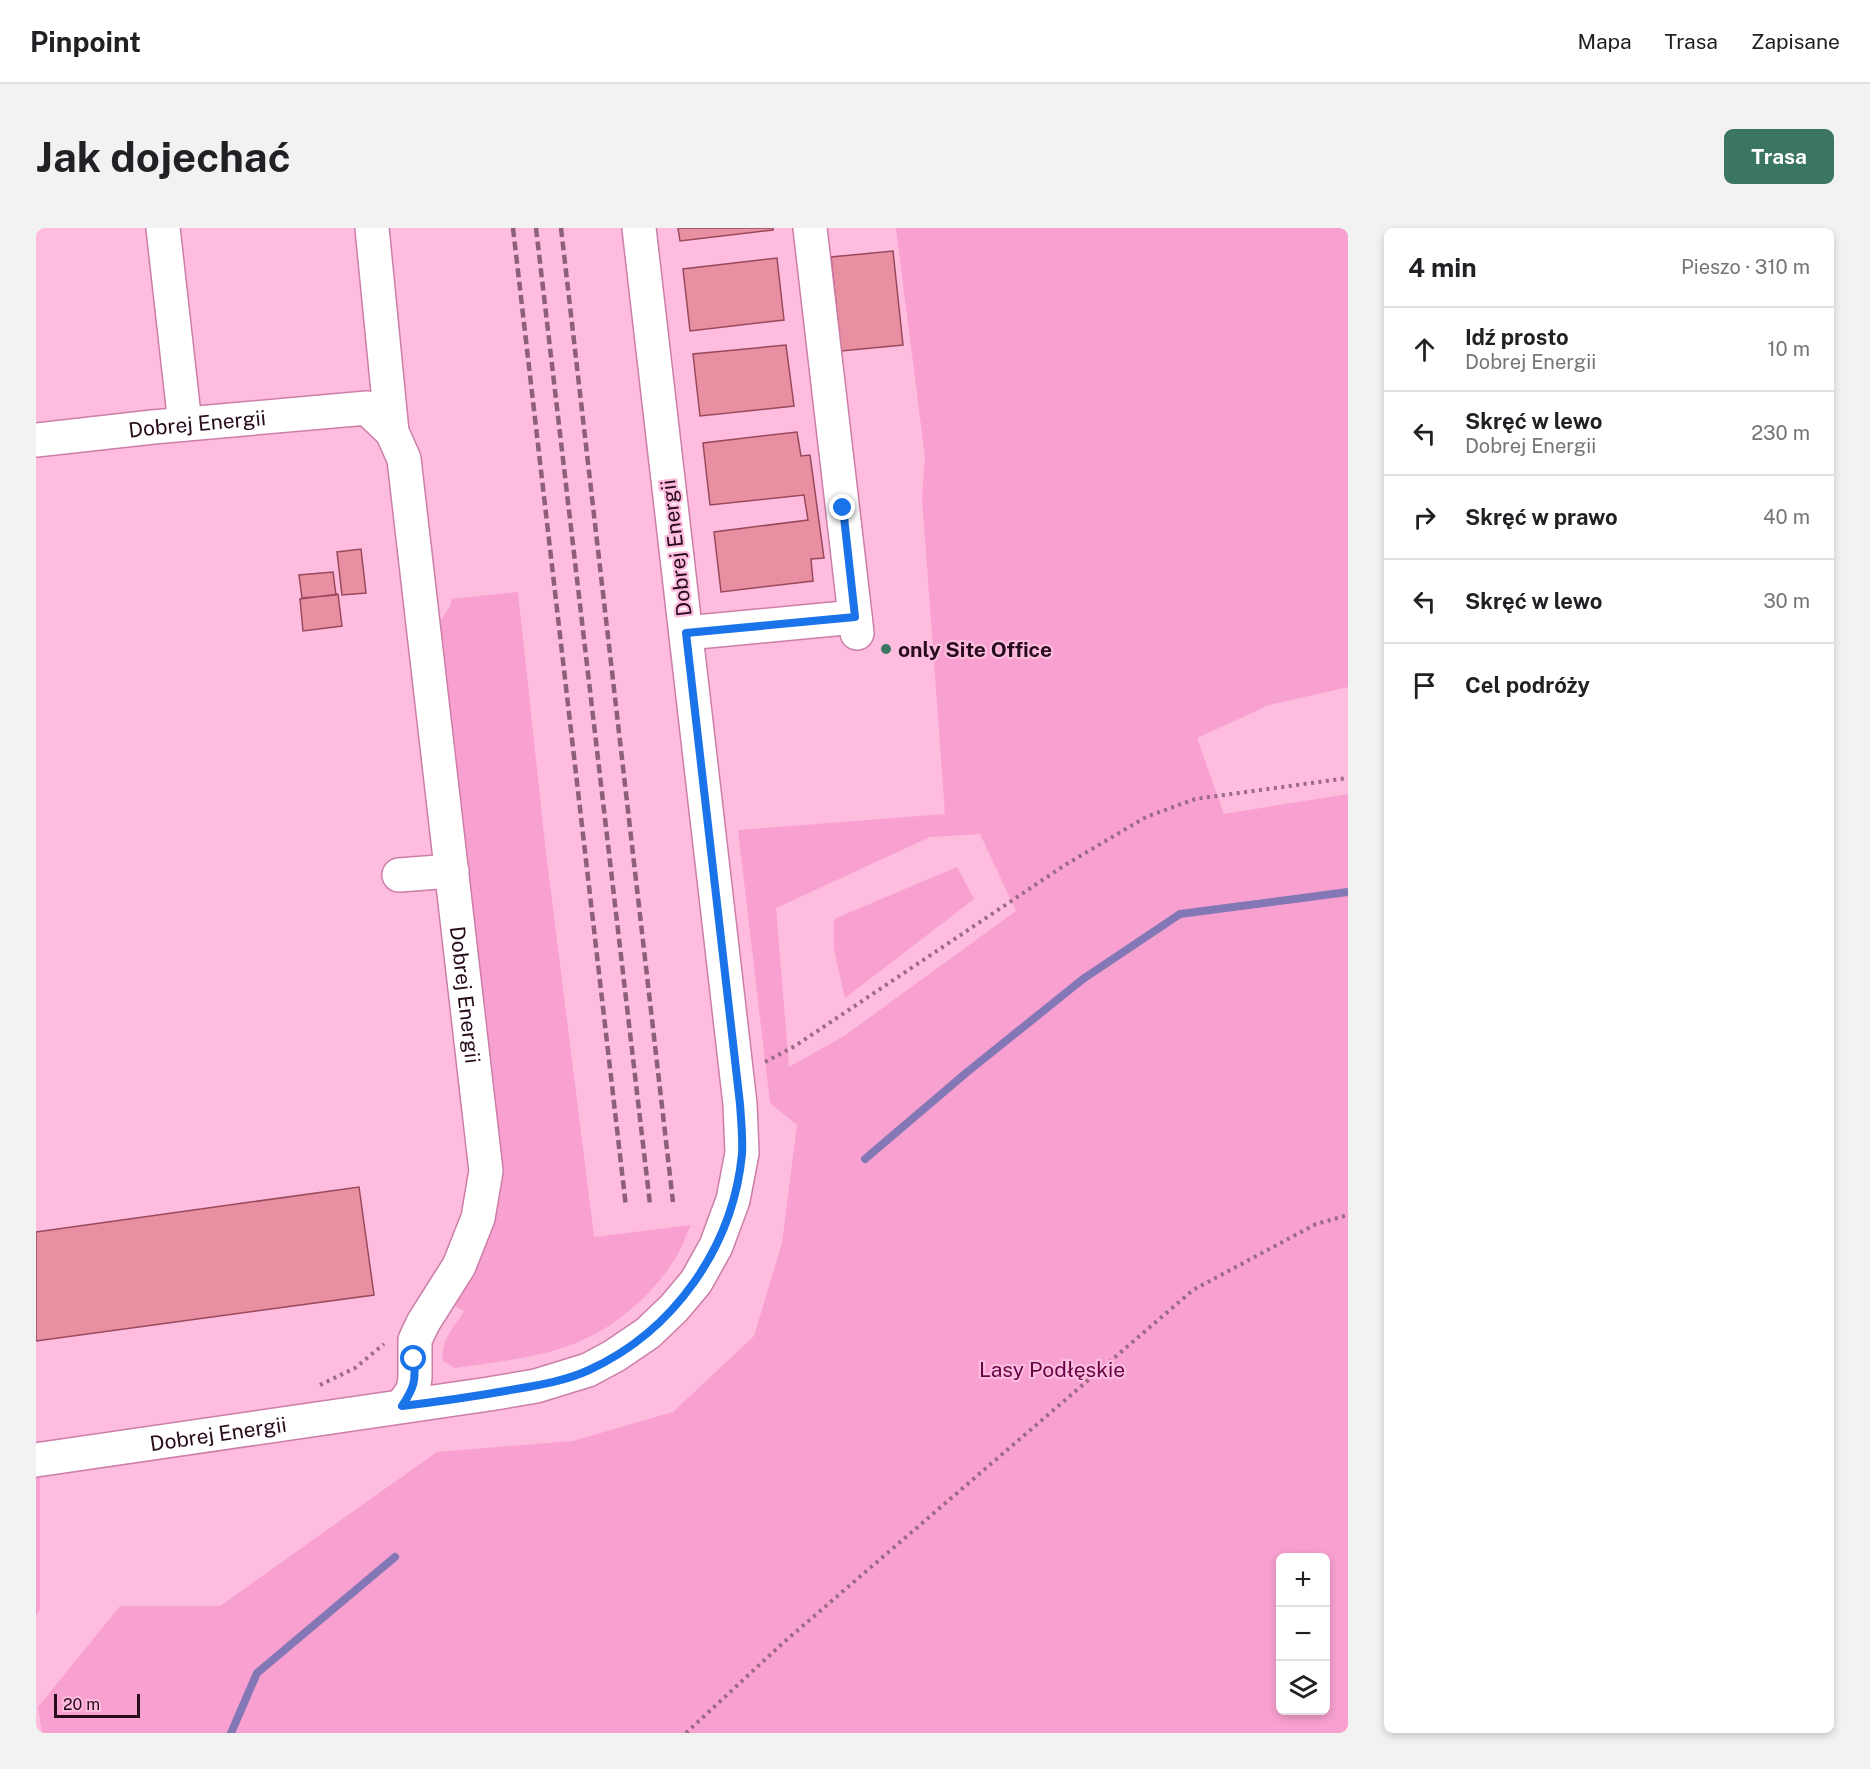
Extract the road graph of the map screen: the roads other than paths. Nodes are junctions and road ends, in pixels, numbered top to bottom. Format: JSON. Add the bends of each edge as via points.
{"nodes":[{"id":1,"x":163,"y":228,"type":"edge"},
{"id":2,"x":372,"y":228,"type":"edge"},
{"id":3,"x":639,"y":228,"type":"edge"},
{"id":4,"x":810,"y":228,"type":"edge"},
{"id":5,"x":185,"y":424,"type":"junction"},
{"id":6,"x":392,"y":432,"type":"junction"},
{"id":7,"x":36,"y":440,"type":"edge"},
{"id":8,"x":686,"y":633,"type":"junction"},
{"id":9,"x":452,"y":871,"type":"junction"},
{"id":10,"x":399,"y":875,"type":"dead end"},
{"id":11,"x":402,"y":1406,"type":"junction"},
{"id":12,"x":36,"y":1460,"type":"edge"}],
"edges":[{"from":1,"to":5,"type":"street"},
{"from":2,"to":6,"type":"street"},
{"from":3,"to":8,"type":"street","name":"Dobrej Energii"},
{"from":4,"to":8,"type":"street","via":[[856,625]]},
{"from":5,"to":6,"type":"street","name":"Dobrej Energii","via":[[367,408]]},
{"from":5,"to":7,"type":"street","name":"Dobrej Energii"},
{"from":6,"to":9,"type":"street","name":"Dobrej Energii","via":[[404,459]]},
{"from":8,"to":11,"type":"street","name":"Dobrej Energii","via":[[737,1077],[742,1153],[733,1200],[717,1246],[696,1282],[648,1333],[588,1370],[536,1386]]},
{"from":9,"to":10,"type":"street"},
{"from":9,"to":11,"type":"street","name":"Dobrej Energii","via":[[486,1171],[478,1218],[459,1266],[415,1340],[413,1390]]},
{"from":11,"to":12,"type":"street","name":"Dobrej Energii"}]}
